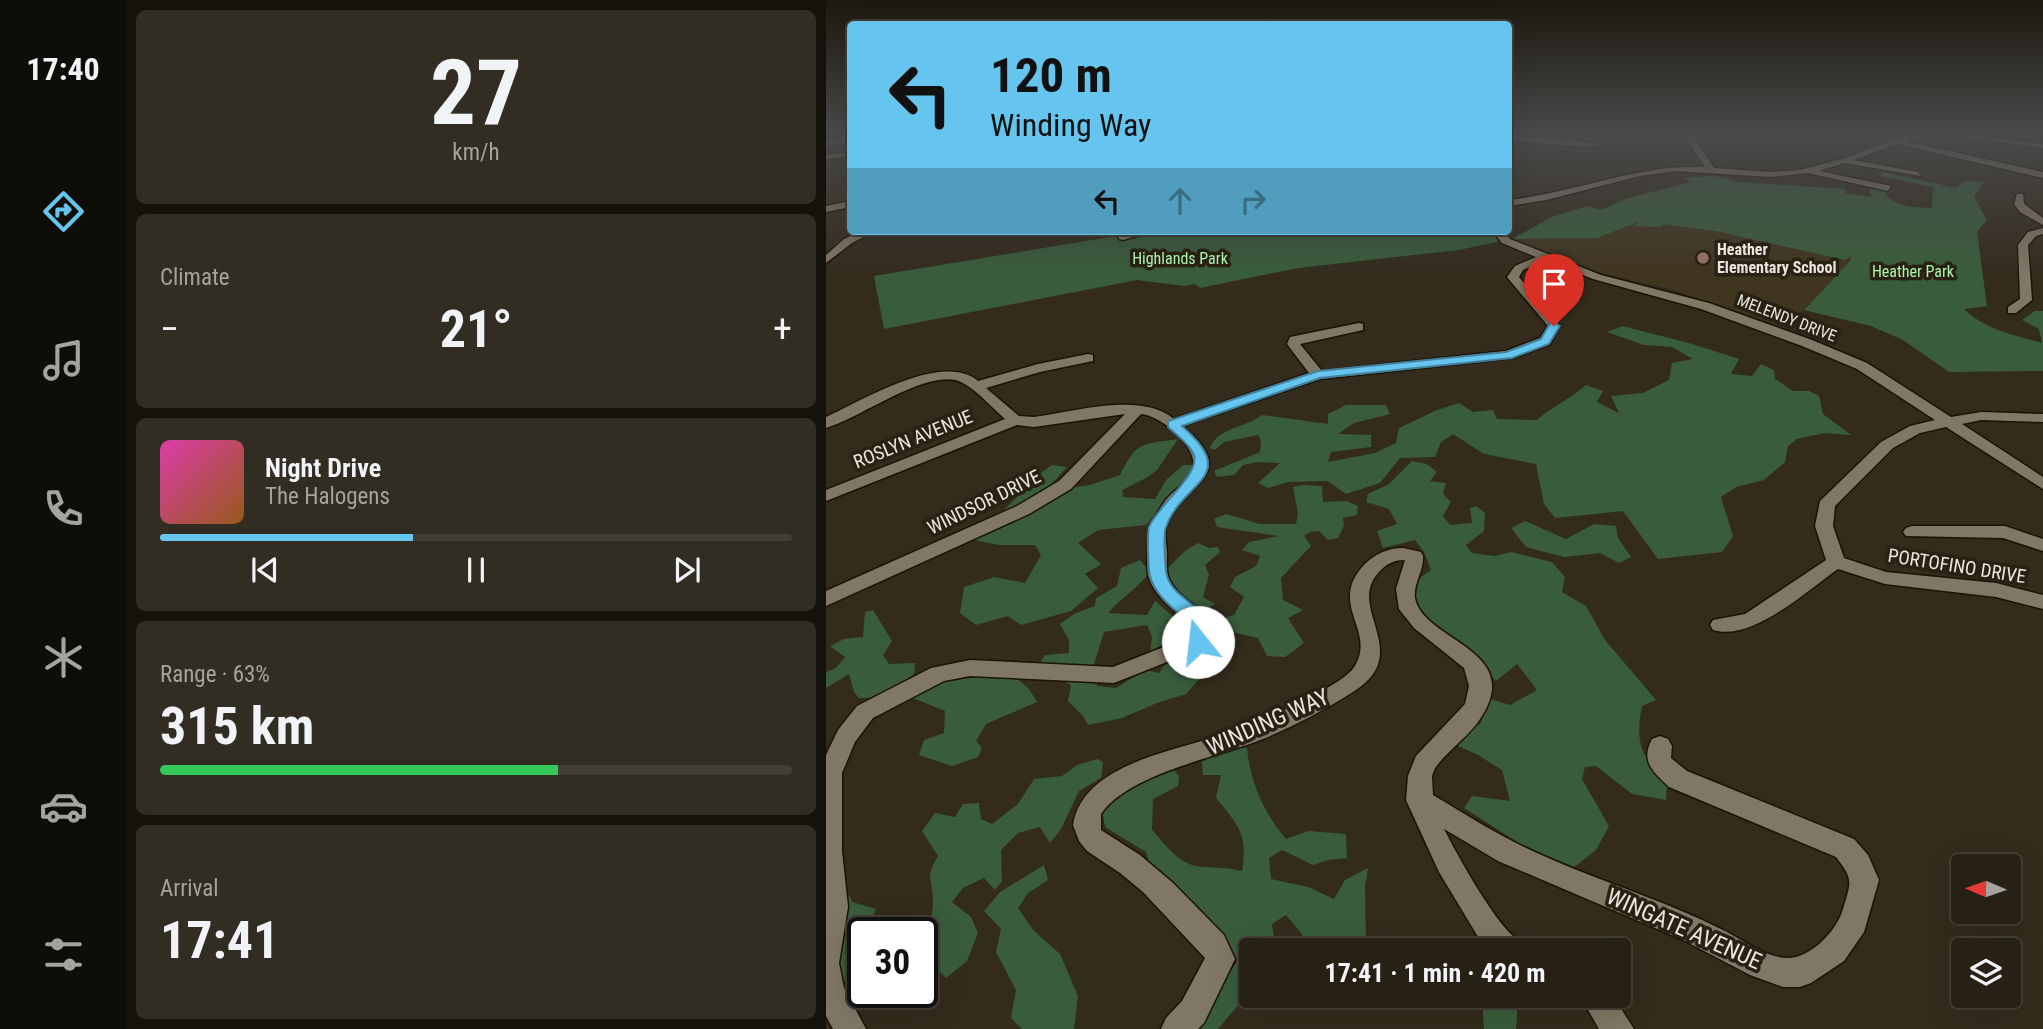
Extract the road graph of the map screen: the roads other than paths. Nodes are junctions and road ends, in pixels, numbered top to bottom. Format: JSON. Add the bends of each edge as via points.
{"nodes":[{"id":1,"x":1606,"y":181,"type":"edge"},
{"id":2,"x":1856,"y":181,"type":"edge"},
{"id":3,"x":1888,"y":188,"type":"dead end"},
{"id":4,"x":2020,"y":196,"type":"dead end"},
{"id":5,"x":1512,"y":203,"type":"edge"},
{"id":6,"x":847,"y":205,"type":"edge"},
{"id":7,"x":826,"y":209,"type":"edge"},
{"id":8,"x":2043,"y":222,"type":"edge"},
{"id":9,"x":2038,"y":233,"type":"edge"},
{"id":10,"x":861,"y":235,"type":"edge"},
{"id":11,"x":1501,"y":235,"type":"edge"},
{"id":12,"x":1544,"y":257,"type":"junction"},
{"id":13,"x":826,"y":260,"type":"edge"},
{"id":14,"x":2012,"y":310,"type":"dead end"},
{"id":15,"x":1359,"y":327,"type":"dead end"},
{"id":16,"x":1088,"y":358,"type":"dead end"},
{"id":17,"x":1318,"y":375,"type":"junction"},
{"id":18,"x":976,"y":386,"type":"junction"},
{"id":19,"x":1138,"y":409,"type":"junction"},
{"id":20,"x":2043,"y":418,"type":"edge"},
{"id":21,"x":1015,"y":420,"type":"junction"},
{"id":22,"x":1950,"y":422,"type":"junction"},
{"id":23,"x":826,"y":423,"type":"edge"},
{"id":24,"x":1173,"y":424,"type":"junction"},
{"id":25,"x":2043,"y":484,"type":"edge"},
{"id":26,"x":826,"y":496,"type":"edge"},
{"id":27,"x":1912,"y":532,"type":"dead end"},
{"id":28,"x":2043,"y":545,"type":"edge"},
{"id":29,"x":1836,"y":562,"type":"junction"},
{"id":30,"x":826,"y":599,"type":"edge"},
{"id":31,"x":2043,"y":602,"type":"edge"},
{"id":32,"x":1720,"y":625,"type":"dead end"},
{"id":33,"x":1660,"y":746,"type":"dead end"},
{"id":34,"x":1419,"y":800,"type":"junction"},
{"id":35,"x":1495,"y":938,"type":"edge"},
{"id":36,"x":826,"y":959,"type":"edge"},
{"id":37,"x":826,"y":968,"type":"edge"},
{"id":38,"x":850,"y":1029,"type":"edge"},
{"id":39,"x":1177,"y":1029,"type":"edge"}],
"edges":[{"from":1,"to":5,"type":"street","via":[[1550,198]]},
{"from":2,"to":3,"type":"street"},
{"from":4,"to":8,"type":"street","via":[[2018,204],[2023,210]]},
{"from":6,"to":7,"type":"street"},
{"from":9,"to":14,"type":"street","via":[[2023,245],[2026,300]]},
{"from":10,"to":13,"type":"street"},
{"from":11,"to":12,"type":"street","name":"MELENDY DRIVE"},
{"from":12,"to":17,"type":"street","via":[[1519,268],[1513,277],[1554,326],[1545,341],[1508,355]]},
{"from":12,"to":22,"type":"street","name":"MELENDY DRIVE","via":[[1597,277],[1690,301],[1807,343],[1862,366]]},
{"from":15,"to":17,"type":"street","via":[[1295,340],[1293,344]]},
{"from":16,"to":18,"type":"street"},
{"from":17,"to":24,"type":"street"},
{"from":18,"to":21,"type":"street"},
{"from":18,"to":23,"type":"street","via":[[957,376],[925,378]]},
{"from":19,"to":21,"type":"street","via":[[1034,422]]},
{"from":19,"to":24,"type":"street","via":[[1159,414]]},
{"from":19,"to":30,"type":"street","name":"WINDSOR DRIVE","via":[[1065,485],[1023,510]]},
{"from":20,"to":22,"type":"street","via":[[1980,416]]},
{"from":21,"to":26,"type":"street","name":"ROSLYN AVENUE"},
{"from":22,"to":25,"type":"street","name":"MELENDY DRIVE"},
{"from":22,"to":29,"type":"street","via":[[1915,429],[1886,445],[1826,505],[1824,526]]},
{"from":24,"to":36,"type":"street","via":[[1201,456],[1201,468],[1157,528],[1158,577],[1169,594],[1202,624],[1198,642],[1114,675],[970,668],[939,674],[865,712],[846,737],[830,773],[834,906]]},
{"from":27,"to":28,"type":"street","via":[[2005,532]]},
{"from":29,"to":31,"type":"street","name":"PORTOFINO DRIVE","via":[[1885,578],[1996,590]]},
{"from":29,"to":32,"type":"street","via":[[1749,621]]},
{"from":33,"to":34,"type":"street","name":"WINGATE AVENUE","via":[[1659,762],[1678,779],[1845,848],[1865,880],[1854,922],[1834,951],[1800,972],[1760,965],[1693,930],[1507,852]]},
{"from":34,"to":35,"type":"street","via":[[1438,845]]},
{"from":34,"to":39,"type":"street","name":"WINDING WAY","via":[[1420,774],[1438,744],[1477,706],[1480,690],[1474,665],[1412,614],[1405,600],[1414,556],[1396,553],[1373,566],[1360,581],[1357,599],[1369,659],[1362,675],[1320,703],[1136,775],[1097,800],[1087,818],[1086,830],[1093,840],[1131,864],[1214,945],[1220,959],[1193,1012]]},
{"from":37,"to":38,"type":"street","via":[[830,992]]}]}
